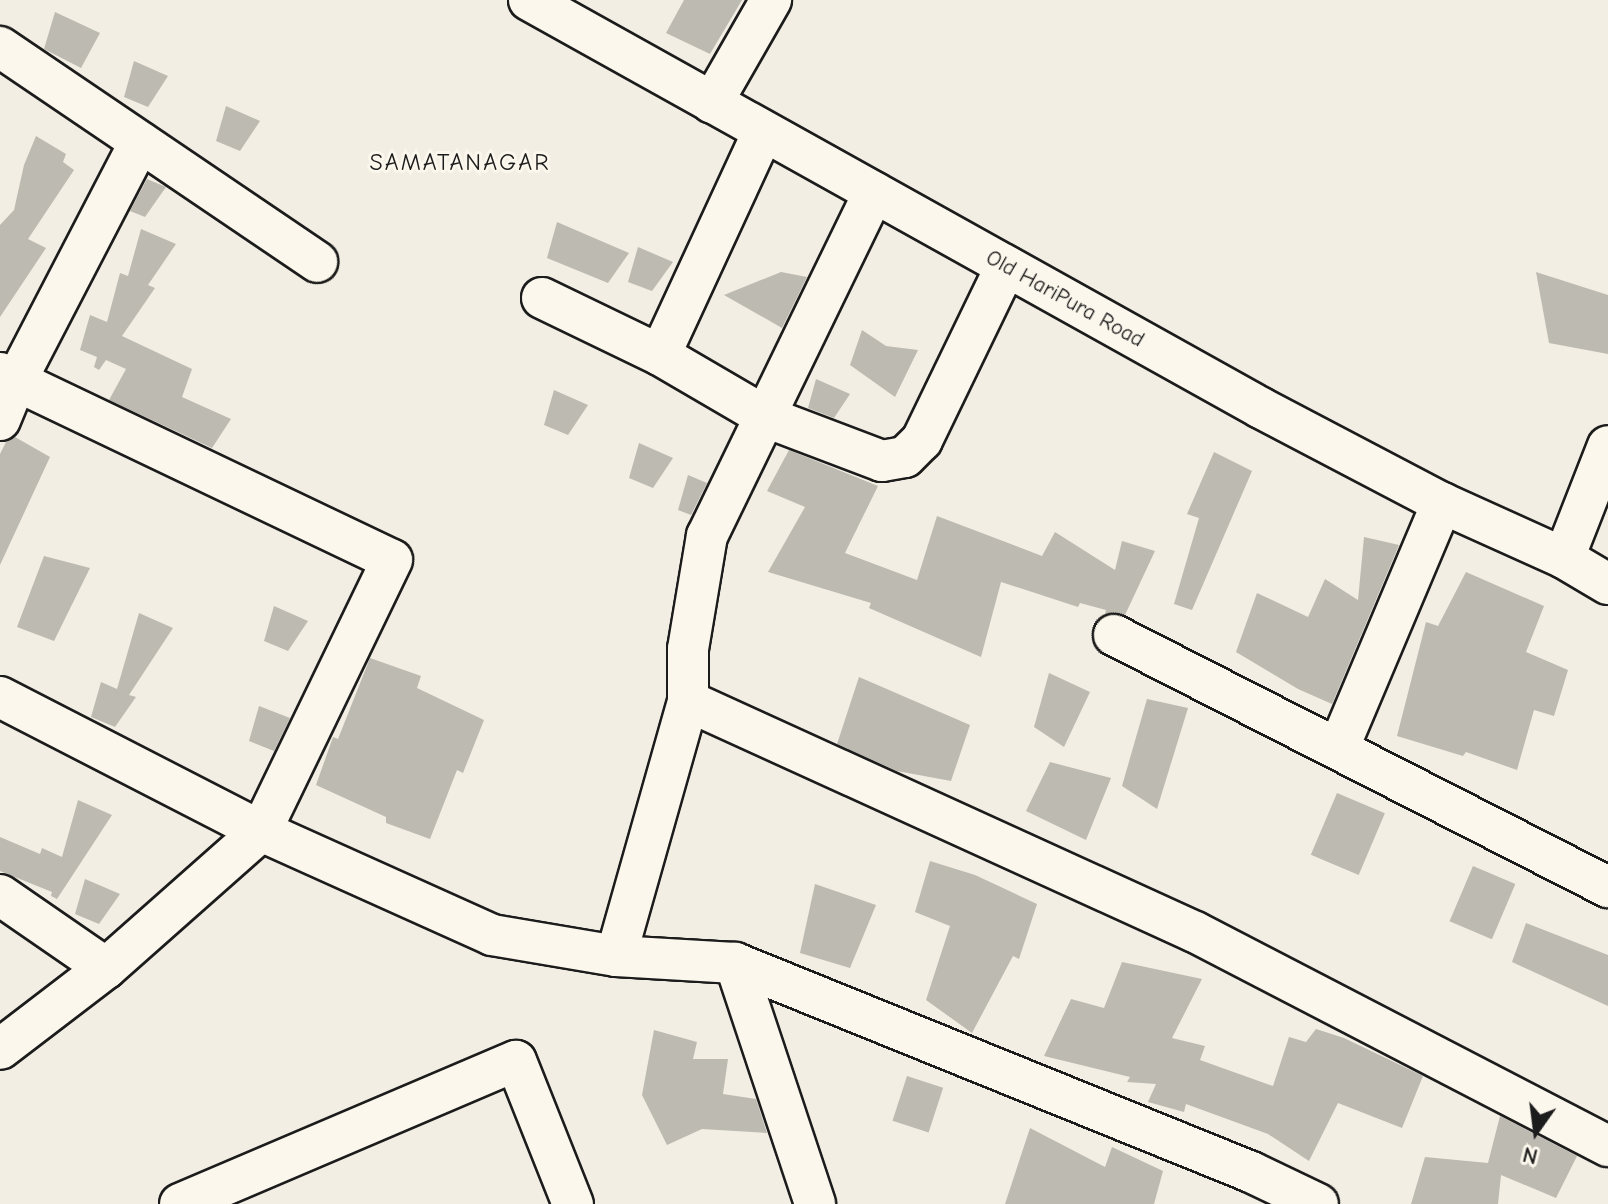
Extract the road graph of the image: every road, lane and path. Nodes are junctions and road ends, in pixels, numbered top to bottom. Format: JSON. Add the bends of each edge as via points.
{"nodes":[{"id":1,"x":529,"y":0,"type":"edge"},
{"id":2,"x":771,"y":0,"type":"edge"},
{"id":3,"x":0,"y":47,"type":"edge"},
{"id":4,"x":712,"y":103,"type":"junction"},
{"id":5,"x":763,"y":132,"type":"junction"},
{"id":6,"x":140,"y":142,"type":"junction"},
{"id":7,"x":874,"y":192,"type":"junction"},
{"id":8,"x":317,"y":262,"type":"dead end"},
{"id":9,"x":1006,"y":266,"type":"junction"},
{"id":10,"x":542,"y":298,"type":"dead end"},
{"id":11,"x":660,"y":355,"type":"junction"},
{"id":12,"x":8,"y":377,"type":"edge"},
{"id":13,"x":766,"y":417,"type":"junction"},
{"id":14,"x":0,"y":420,"type":"edge"},
{"id":15,"x":1608,"y":446,"type":"edge"},
{"id":16,"x":1442,"y":503,"type":"junction"},
{"id":17,"x":1564,"y":558,"type":"junction"},
{"id":18,"x":1608,"y":584,"type":"edge"},
{"id":19,"x":1114,"y":635,"type":"dead end"},
{"id":20,"x":0,"y":697,"type":"edge"},
{"id":21,"x":688,"y":701,"type":"junction"},
{"id":22,"x":1339,"y":747,"type":"junction"},
{"id":23,"x":261,"y":831,"type":"junction"},
{"id":24,"x":1608,"y":887,"type":"edge"},
{"id":25,"x":0,"y":895,"type":"edge"},
{"id":26,"x":616,"y":956,"type":"junction"},
{"id":27,"x":735,"y":963,"type":"junction"},
{"id":28,"x":106,"y":968,"type":"junction"},
{"id":29,"x":0,"y":1049,"type":"edge"},
{"id":30,"x":1608,"y":1146,"type":"edge"},
{"id":31,"x":180,"y":1204,"type":"edge"},
{"id":32,"x":573,"y":1204,"type":"edge"},
{"id":33,"x":815,"y":1204,"type":"edge"},
{"id":34,"x":1318,"y":1204,"type":"edge"}],
"edges":[{"from":1,"to":4,"type":"street","name":"Old HariPura Road"},
{"from":2,"to":4,"type":"street"},
{"from":3,"to":6,"type":"street"},
{"from":4,"to":5,"type":"street","name":"Old HariPura Road"},
{"from":5,"to":7,"type":"street","name":"Old HariPura Road"},
{"from":5,"to":11,"type":"street"},
{"from":6,"to":8,"type":"street"},
{"from":6,"to":12,"type":"street"},
{"from":7,"to":9,"type":"street","name":"Old HariPura Road"},
{"from":7,"to":13,"type":"street"},
{"from":9,"to":13,"type":"street","via":[[922,440],[905,457],[882,461]]},
{"from":9,"to":16,"type":"street","name":"Old HariPura Road"},
{"from":10,"to":11,"type":"street"},
{"from":11,"to":13,"type":"street"},
{"from":12,"to":14,"type":"street"},
{"from":12,"to":23,"type":"street","via":[[392,560]]},
{"from":13,"to":21,"type":"street","via":[[707,536],[688,649]]},
{"from":15,"to":17,"type":"street"},
{"from":16,"to":17,"type":"street","name":"Old HariPura Road"},
{"from":16,"to":22,"type":"street"},
{"from":17,"to":18,"type":"street","name":"Old HariPura Road"},
{"from":19,"to":22,"type":"street"},
{"from":20,"to":23,"type":"street"},
{"from":21,"to":26,"type":"street"},
{"from":21,"to":30,"type":"street","via":[[1195,932]]},
{"from":22,"to":24,"type":"street"},
{"from":23,"to":26,"type":"street","via":[[492,935]]},
{"from":23,"to":28,"type":"street"},
{"from":25,"to":28,"type":"street"},
{"from":26,"to":27,"type":"street"},
{"from":27,"to":33,"type":"street"},
{"from":27,"to":34,"type":"street"},
{"from":28,"to":29,"type":"street"},
{"from":31,"to":32,"type":"street","via":[[516,1061]]}]}
